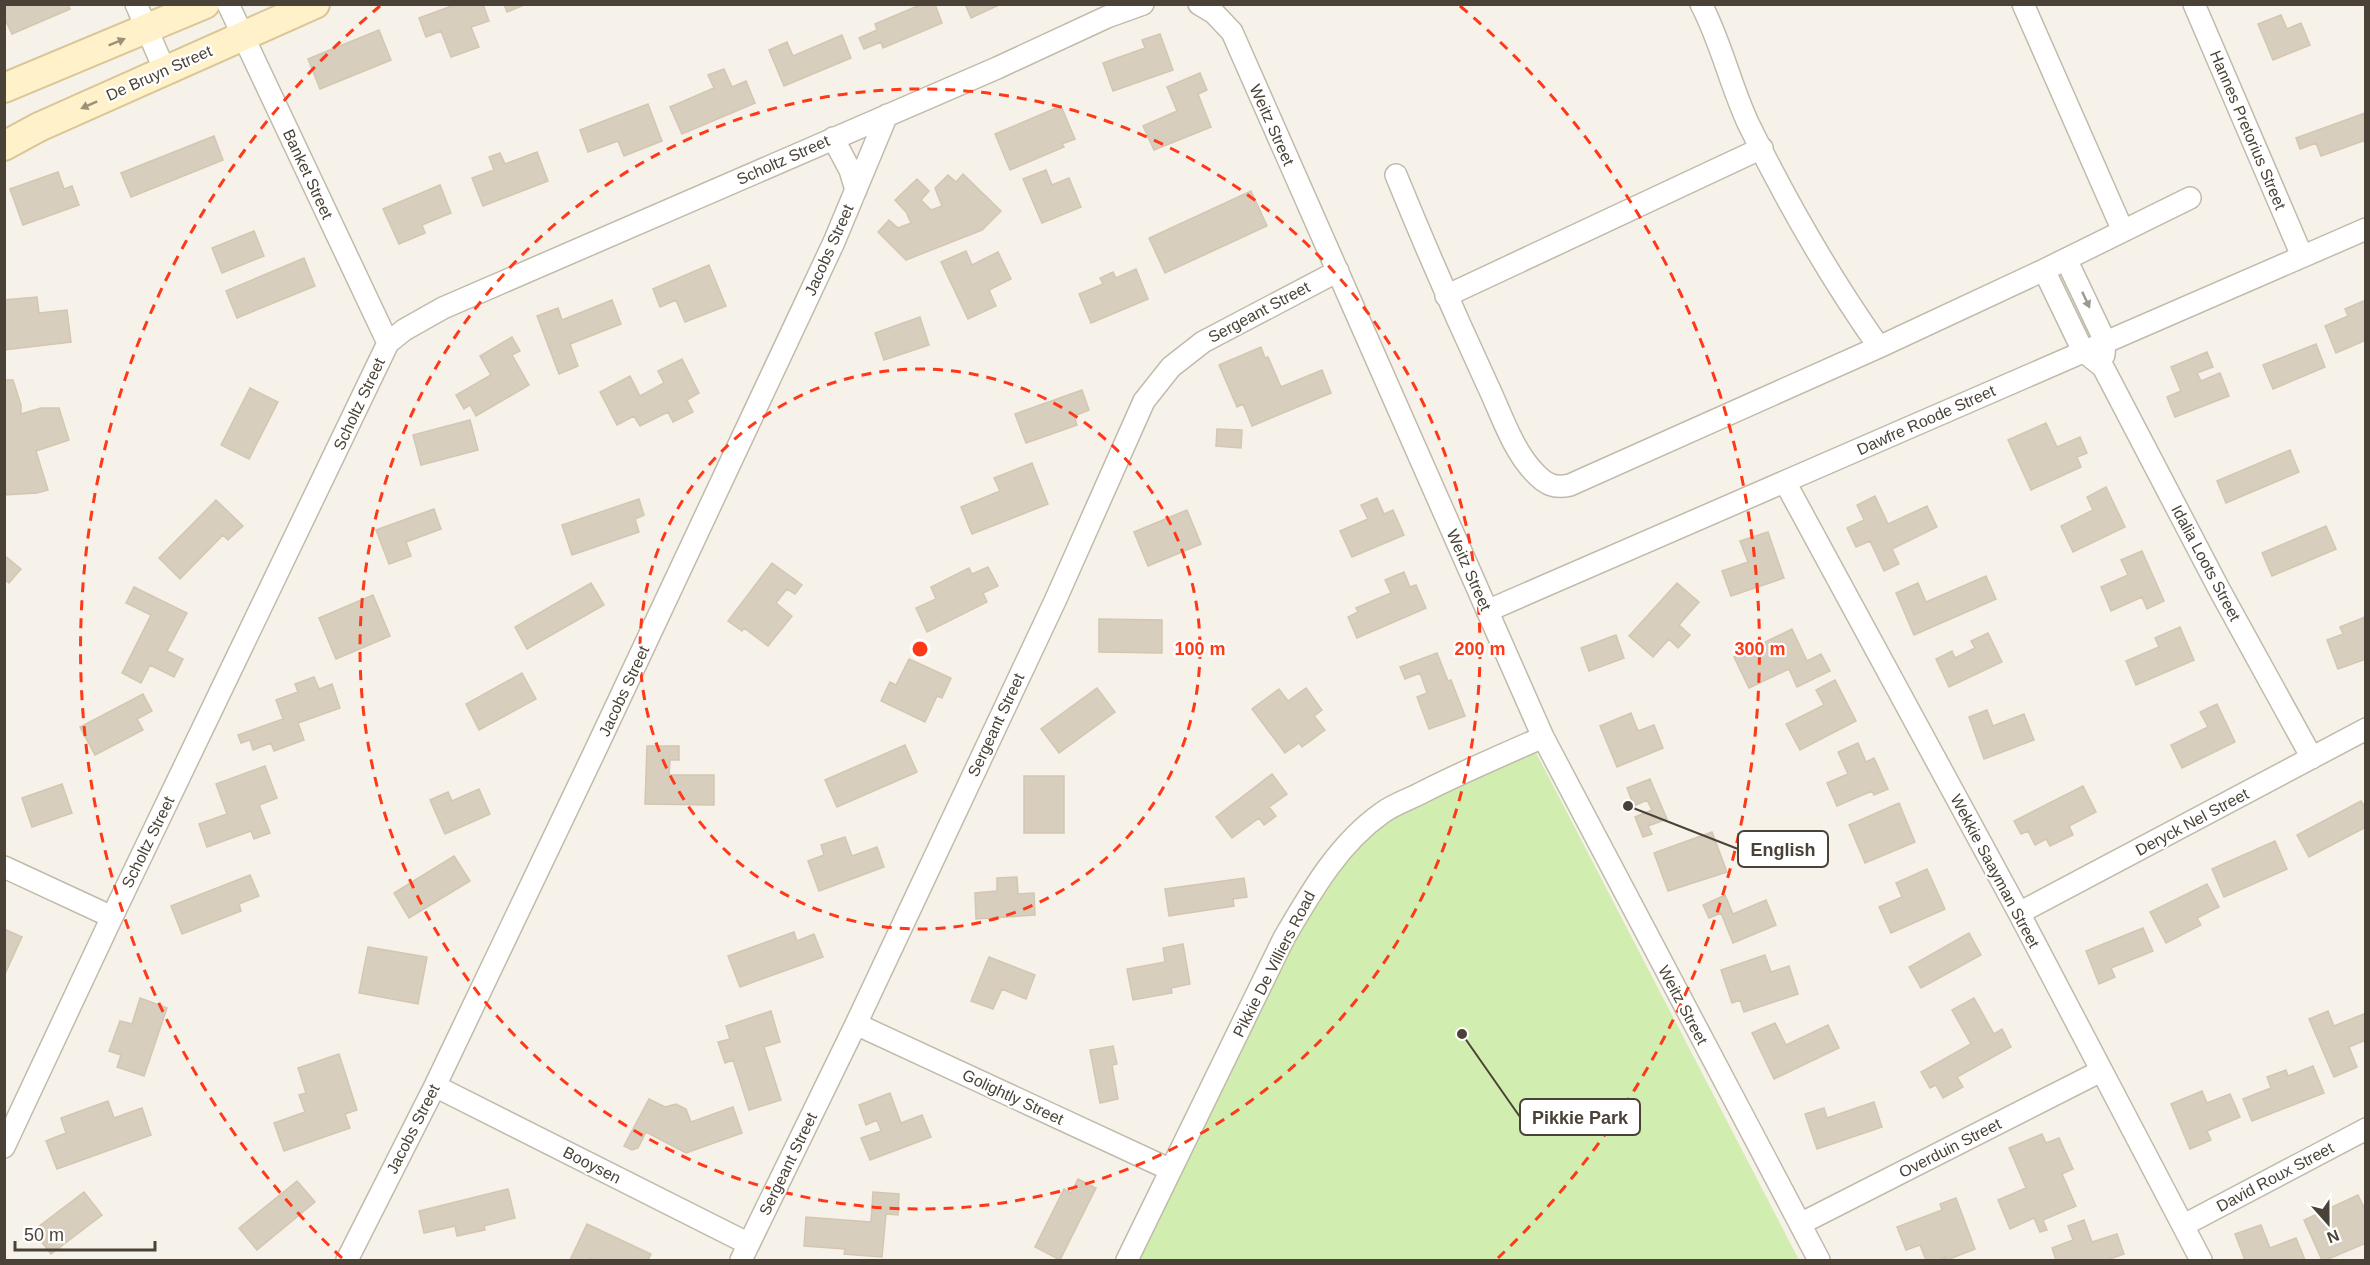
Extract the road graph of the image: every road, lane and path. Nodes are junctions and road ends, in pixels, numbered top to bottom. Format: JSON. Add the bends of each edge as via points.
{"nodes":[{"id":1,"x":205,"y":4,"type":"edge"},
{"id":2,"x":228,"y":4,"type":"edge"},
{"id":3,"x":315,"y":4,"type":"edge"},
{"id":4,"x":1143,"y":4,"type":"edge"},
{"id":5,"x":1199,"y":4,"type":"edge"},
{"id":6,"x":1701,"y":4,"type":"edge"},
{"id":7,"x":2023,"y":4,"type":"edge"},
{"id":8,"x":2193,"y":4,"type":"edge"},
{"id":9,"x":142,"y":17,"type":"edge"},
{"id":10,"x":243,"y":36,"type":"junction"},
{"id":11,"x":165,"y":71,"type":"junction"},
{"id":12,"x":4,"y":88,"type":"edge"},
{"id":13,"x":887,"y":115,"type":"junction"},
{"id":14,"x":833,"y":138,"type":"junction"},
{"id":15,"x":4,"y":147,"type":"edge"},
{"id":16,"x":1762,"y":148,"type":"junction"},
{"id":17,"x":1396,"y":175,"type":"dead end"},
{"id":18,"x":856,"y":190,"type":"junction"},
{"id":19,"x":2190,"y":198,"type":"dead end"},
{"id":20,"x":2366,"y":229,"type":"edge"},
{"id":21,"x":2123,"y":231,"type":"junction"},
{"id":22,"x":2302,"y":256,"type":"junction"},
{"id":23,"x":2066,"y":259,"type":"junction"},
{"id":24,"x":2044,"y":270,"type":"junction"},
{"id":25,"x":1338,"y":271,"type":"junction"},
{"id":26,"x":1446,"y":296,"type":"junction"},
{"id":27,"x":2105,"y":341,"type":"junction"},
{"id":28,"x":388,"y":344,"type":"junction"},
{"id":29,"x":1879,"y":348,"type":"junction"},
{"id":30,"x":2083,"y":351,"type":"junction"},
{"id":31,"x":2103,"y":368,"type":"junction"},
{"id":32,"x":1785,"y":482,"type":"junction"},
{"id":33,"x":1487,"y":611,"type":"junction"},
{"id":34,"x":2366,"y":729,"type":"edge"},
{"id":35,"x":1543,"y":737,"type":"junction"},
{"id":36,"x":2312,"y":758,"type":"junction"},
{"id":37,"x":4,"y":867,"type":"edge"},
{"id":38,"x":2019,"y":914,"type":"junction"},
{"id":39,"x":112,"y":917,"type":"junction"},
{"id":40,"x":856,"y":1024,"type":"junction"},
{"id":41,"x":2101,"y":1071,"type":"junction"},
{"id":42,"x":435,"y":1086,"type":"junction"},
{"id":43,"x":2366,"y":1129,"type":"edge"},
{"id":44,"x":4,"y":1147,"type":"edge"},
{"id":45,"x":1171,"y":1170,"type":"junction"},
{"id":46,"x":1800,"y":1224,"type":"junction"},
{"id":47,"x":2184,"y":1226,"type":"junction"},
{"id":48,"x":745,"y":1252,"type":"edge"},
{"id":49,"x":347,"y":1260,"type":"edge"},
{"id":50,"x":1127,"y":1260,"type":"edge"},
{"id":51,"x":1819,"y":1260,"type":"edge"},
{"id":52,"x":2202,"y":1260,"type":"edge"}],
"edges":[{"from":1,"to":9,"type":"street"},
{"from":2,"to":10,"type":"street","name":"Banket Street"},
{"from":3,"to":10,"type":"street","name":"De Bruyn Street"},
{"from":4,"to":13,"type":"street","name":"Scholtz Street"},
{"from":5,"to":25,"type":"street","name":"Weitz Street","via":[[1232,32]]},
{"from":6,"to":16,"type":"street","via":[[1748,123]]},
{"from":7,"to":21,"type":"street"},
{"from":8,"to":22,"type":"street","name":"Hannes Pretorius Street"},
{"from":9,"to":11,"type":"street"},
{"from":12,"to":9,"type":"street","one_way":true},
{"from":10,"to":11,"type":"street","name":"De Bruyn Street"},
{"from":10,"to":28,"type":"street","name":"Banket Street"},
{"from":11,"to":15,"type":"street","name":"De Bruyn Street","one_way":true},
{"from":13,"to":14,"type":"street","name":"Scholtz Street"},
{"from":13,"to":18,"type":"street","name":"Jacobs Street"},
{"from":14,"to":18,"type":"street"},
{"from":14,"to":28,"type":"street","name":"Scholtz Street","via":[[443,308]]},
{"from":16,"to":26,"type":"street"},
{"from":16,"to":29,"type":"street","via":[[1842,296]]},
{"from":17,"to":26,"type":"street"},
{"from":18,"to":42,"type":"street","name":"Jacobs Street"},
{"from":19,"to":21,"type":"street"},
{"from":20,"to":22,"type":"street","name":"Dawfre Roode Street"},
{"from":21,"to":23,"type":"street"},
{"from":22,"to":27,"type":"street","name":"Dawfre Roode Street"},
{"from":23,"to":24,"type":"street"},
{"from":23,"to":27,"type":"street","one_way":true},
{"from":24,"to":29,"type":"street"},
{"from":24,"to":30,"type":"street"},
{"from":25,"to":33,"type":"street","name":"Weitz Street"},
{"from":25,"to":40,"type":"street","name":"Sergeant Street","via":[[1203,342],[1171,367],[1144,401]]},
{"from":26,"to":29,"type":"street","via":[[1515,442],[1533,471],[1558,488]]},
{"from":27,"to":30,"type":"street","name":"Dawfre Roode Street"},
{"from":27,"to":31,"type":"street"},
{"from":28,"to":39,"type":"street","name":"Scholtz Street"},
{"from":30,"to":31,"type":"street","name":"Idalia Loots Street"},
{"from":30,"to":32,"type":"street","name":"Dawfre Roode Street"},
{"from":31,"to":36,"type":"street","name":"Idalia Loots Street"},
{"from":32,"to":33,"type":"street","name":"Dawfre Roode Street"},
{"from":32,"to":38,"type":"street","name":"Wekkie Saayman Street"},
{"from":33,"to":35,"type":"street","name":"Weitz Street"},
{"from":34,"to":36,"type":"street","name":"Deryck Nel Street"},
{"from":35,"to":45,"type":"street","name":"Pikkie De Villiers Road","via":[[1383,812],[1336,857],[1284,938]]},
{"from":35,"to":46,"type":"street","name":"Weitz Street"},
{"from":36,"to":38,"type":"street","name":"Deryck Nel Street"},
{"from":37,"to":39,"type":"street"},
{"from":38,"to":41,"type":"street","name":"Wekkie Saayman Street"},
{"from":39,"to":44,"type":"street","name":"Scholtz Street"},
{"from":40,"to":45,"type":"street","name":"Golightly Street"},
{"from":40,"to":48,"type":"street","name":"Sergeant Street"},
{"from":41,"to":46,"type":"street","name":"Overduin Street"},
{"from":41,"to":47,"type":"street","name":"Wekkie Saayman Street"},
{"from":42,"to":48,"type":"street","name":"Booysen"},
{"from":42,"to":49,"type":"street","name":"Jacobs Street"},
{"from":43,"to":47,"type":"street","name":"David Roux Street"},
{"from":45,"to":50,"type":"street","name":"Pikkie De Villiers Road"},
{"from":46,"to":51,"type":"street","name":"Weitz Street"},
{"from":47,"to":52,"type":"street","name":"Wekkie Saayman Street"}]}
